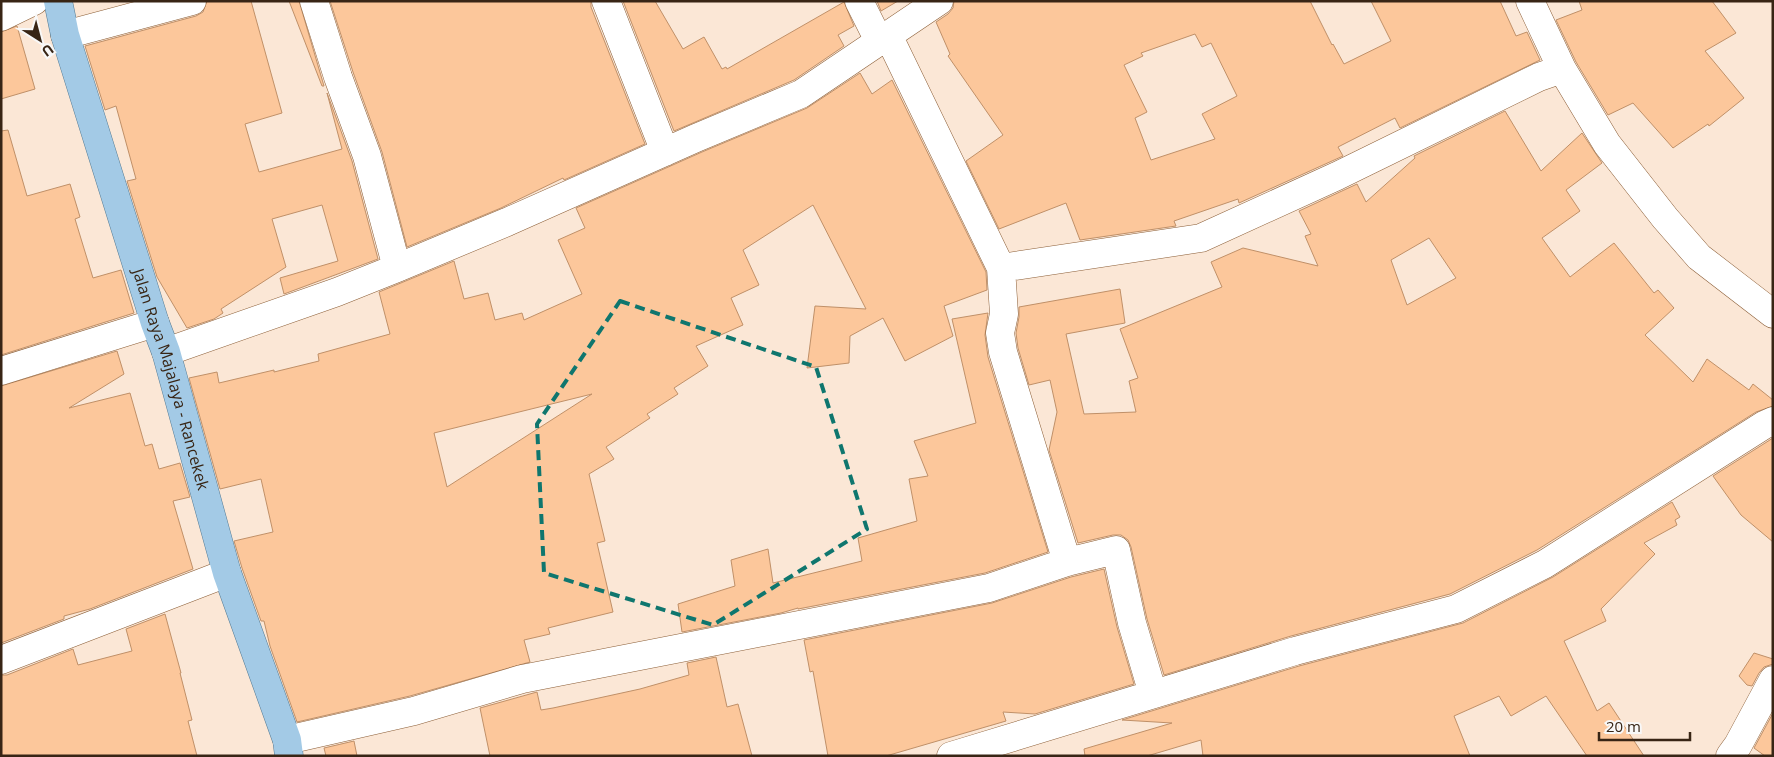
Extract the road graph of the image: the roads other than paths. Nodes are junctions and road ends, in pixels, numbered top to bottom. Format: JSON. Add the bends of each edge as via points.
{"nodes":[{"id":1,"x":34,"y":1,"type":"edge"},
{"id":2,"x":58,"y":1,"type":"edge"},
{"id":3,"x":192,"y":1,"type":"edge"},
{"id":4,"x":314,"y":1,"type":"edge"},
{"id":5,"x":606,"y":1,"type":"edge"},
{"id":6,"x":859,"y":1,"type":"edge"},
{"id":7,"x":939,"y":1,"type":"edge"},
{"id":8,"x":1530,"y":1,"type":"edge"},
{"id":9,"x":1,"y":17,"type":"edge"},
{"id":10,"x":65,"y":35,"type":"junction"},
{"id":11,"x":883,"y":38,"type":"junction"},
{"id":12,"x":1552,"y":73,"type":"junction"},
{"id":13,"x":665,"y":152,"type":"junction"},
{"id":14,"x":397,"y":268,"type":"junction"},
{"id":15,"x":1001,"y":268,"type":"junction"},
{"id":16,"x":1773,"y":314,"type":"edge"},
{"id":17,"x":155,"y":323,"type":"junction"},
{"id":18,"x":166,"y":352,"type":"junction"},
{"id":19,"x":1,"y":371,"type":"edge"},
{"id":20,"x":1773,"y":421,"type":"edge"},
{"id":21,"x":1067,"y":562,"type":"junction"},
{"id":22,"x":227,"y":573,"type":"junction"},
{"id":23,"x":1,"y":660,"type":"edge"},
{"id":24,"x":1773,"y":680,"type":"edge"},
{"id":25,"x":1153,"y":694,"type":"junction"},
{"id":26,"x":288,"y":748,"type":"edge"},
{"id":27,"x":951,"y":756,"type":"edge"},
{"id":28,"x":1730,"y":756,"type":"edge"}],
"edges":[{"from":1,"to":9,"type":"street"},
{"from":2,"to":10,"type":"main road","name":"Jalan Raya Majalaya - Rancekek"},
{"from":3,"to":10,"type":"street"},
{"from":4,"to":14,"type":"street","via":[[367,156]]},
{"from":5,"to":13,"type":"street"},
{"from":6,"to":11,"type":"street"},
{"from":7,"to":11,"type":"street"},
{"from":8,"to":12,"type":"street"},
{"from":10,"to":17,"type":"main road","name":"Jalan Raya Majalaya - Rancekek"},
{"from":11,"to":13,"type":"street","via":[[801,94]]},
{"from":11,"to":15,"type":"street"},
{"from":12,"to":15,"type":"street","via":[[1201,238]]},
{"from":12,"to":16,"type":"street","via":[[1698,257]]},
{"from":13,"to":14,"type":"street"},
{"from":14,"to":18,"type":"street"},
{"from":15,"to":21,"type":"street","via":[[1004,314],[1000,333],[1003,352]]},
{"from":17,"to":18,"type":"main road","name":"Jalan Raya Majalaya - Rancekek"},
{"from":17,"to":19,"type":"street"},
{"from":18,"to":22,"type":"main road","name":"Jalan Raya Majalaya - Rancekek"},
{"from":20,"to":25,"type":"street","via":[[1545,564],[1456,609],[1295,651]]},
{"from":21,"to":25,"type":"street","via":[[1116,550]]},
{"from":21,"to":26,"type":"street","via":[[989,588],[522,679]]},
{"from":22,"to":23,"type":"street"},
{"from":22,"to":26,"type":"main road","name":"Jalan Raya Majalaya - Rancekek"},
{"from":24,"to":28,"type":"street"},
{"from":25,"to":27,"type":"street"}]}
